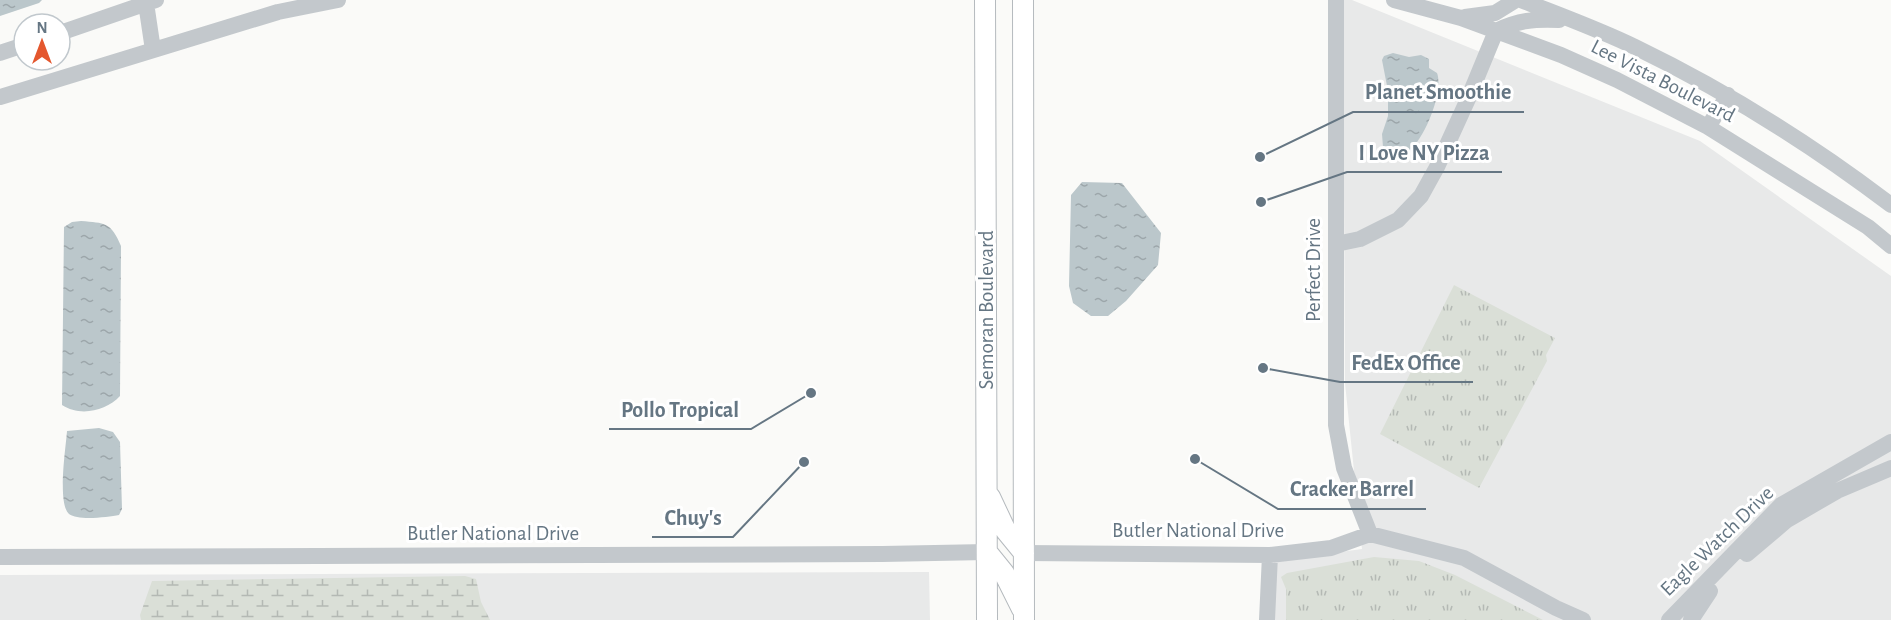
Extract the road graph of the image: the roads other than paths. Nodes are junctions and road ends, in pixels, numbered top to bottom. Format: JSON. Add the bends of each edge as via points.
{"nodes":[{"id":1,"x":338,"y":0,"type":"edge"},
{"id":2,"x":986,"y":0,"type":"edge"},
{"id":3,"x":1023,"y":0,"type":"edge"},
{"id":4,"x":1336,"y":0,"type":"edge"},
{"id":5,"x":1394,"y":0,"type":"edge"},
{"id":6,"x":1516,"y":0,"type":"edge"},
{"id":7,"x":1521,"y":0,"type":"edge"},
{"id":8,"x":151,"y":1,"type":"edge"},
{"id":9,"x":1461,"y":18,"type":"junction"},
{"id":10,"x":1573,"y":21,"type":"junction"},
{"id":11,"x":72,"y":29,"type":"edge"},
{"id":12,"x":1496,"y":31,"type":"junction"},
{"id":13,"x":153,"y":50,"type":"junction"},
{"id":14,"x":1728,"y":95,"type":"junction"},
{"id":15,"x":0,"y":96,"type":"edge"},
{"id":16,"x":1708,"y":127,"type":"junction"},
{"id":17,"x":1891,"y":205,"type":"edge"},
{"id":18,"x":1336,"y":244,"type":"junction"},
{"id":19,"x":1891,"y":246,"type":"edge"},
{"id":20,"x":1891,"y":442,"type":"edge"},
{"id":21,"x":1891,"y":468,"type":"edge"},
{"id":22,"x":987,"y":489,"type":"junction"},
{"id":23,"x":1370,"y":534,"type":"junction"},
{"id":24,"x":987,"y":552,"type":"junction"},
{"id":25,"x":1024,"y":553,"type":"junction"},
{"id":26,"x":1270,"y":555,"type":"junction"},
{"id":27,"x":0,"y":557,"type":"edge"},
{"id":28,"x":1024,"y":617,"type":"edge"},
{"id":29,"x":987,"y":620,"type":"edge"},
{"id":30,"x":1267,"y":620,"type":"edge"},
{"id":31,"x":1580,"y":620,"type":"edge"},
{"id":32,"x":1669,"y":620,"type":"edge"},
{"id":33,"x":1690,"y":620,"type":"edge"}],
"edges":[{"from":1,"to":13,"type":"street","via":[[278,12]]},
{"from":2,"to":22,"type":"main road","name":"Semoran Boulevard"},
{"from":3,"to":25,"type":"main road","name":"Semoran Boulevard"},
{"from":4,"to":18,"type":"street","name":"Perfect Drive"},
{"from":5,"to":9,"type":"street","name":"Lee Vista Boulevard"},
{"from":6,"to":9,"type":"street","via":[[1494,13]]},
{"from":7,"to":10,"type":"street","name":"Lee Vista Boulevard"},
{"from":8,"to":11,"type":"street"},
{"from":8,"to":13,"type":"street"},
{"from":9,"to":12,"type":"street","name":"Lee Vista Boulevard"},
{"from":10,"to":12,"type":"street","via":[[1534,19]]},
{"from":10,"to":14,"type":"street","name":"Lee Vista Boulevard","via":[[1633,46]]},
{"from":12,"to":16,"type":"street","name":"Lee Vista Boulevard","via":[[1561,55]]},
{"from":12,"to":18,"type":"street","via":[[1421,196],[1398,220],[1360,239]]},
{"from":13,"to":15,"type":"street"},
{"from":14,"to":16,"type":"street"},
{"from":14,"to":17,"type":"street","name":"Lee Vista Boulevard","via":[[1835,162]]},
{"from":16,"to":19,"type":"street","name":"Lee Vista Boulevard","via":[[1868,227]]},
{"from":18,"to":23,"type":"street","name":"Perfect Drive","via":[[1336,425],[1344,468]]},
{"from":20,"to":32,"type":"street","name":"Eagle Watch Drive","via":[[1780,506]]},
{"from":21,"to":33,"type":"street","name":"Eagle Watch Drive","via":[[1837,491],[1787,520],[1714,585]]},
{"from":22,"to":24,"type":"main road","name":"Semoran Boulevard"},
{"from":22,"to":25,"type":"main road","via":[[1002,525]]},
{"from":23,"to":26,"type":"street","name":"Butler National Drive","via":[[1331,548]]},
{"from":23,"to":31,"type":"street","via":[[1464,558]]},
{"from":24,"to":27,"type":"street","name":"Butler National Drive"},
{"from":24,"to":28,"type":"main road","via":[[1005,573]]},
{"from":24,"to":29,"type":"main road","name":"Semoran Boulevard"},
{"from":25,"to":26,"type":"street","name":"Butler National Drive"},
{"from":25,"to":28,"type":"main road","name":"Semoran Boulevard"},
{"from":26,"to":30,"type":"street"}]}
